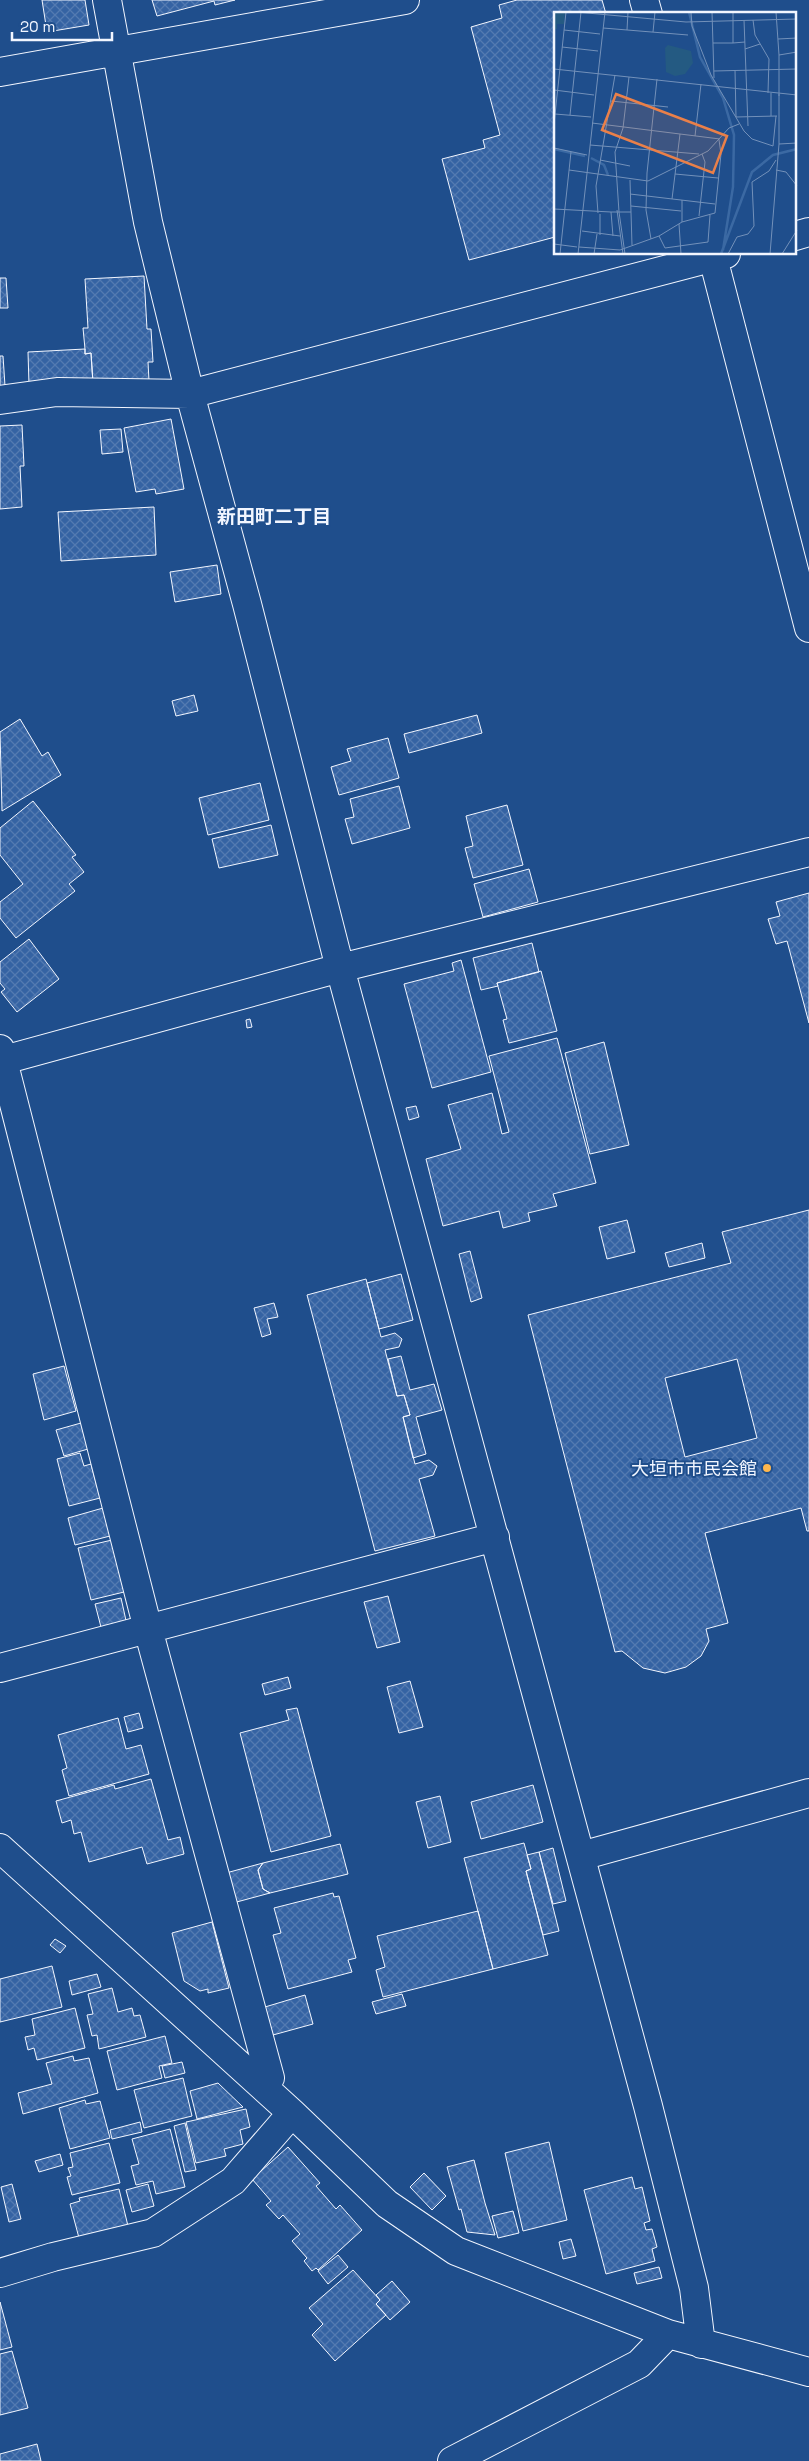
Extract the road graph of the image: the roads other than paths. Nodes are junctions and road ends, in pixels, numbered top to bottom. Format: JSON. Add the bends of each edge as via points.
{"nodes":[{"id":1,"x":107,"y":0,"type":"edge"},
{"id":2,"x":404,"y":0,"type":"edge"},
{"id":3,"x":115,"y":50,"type":"junction"},
{"id":4,"x":0,"y":72,"type":"edge"},
{"id":5,"x":809,"y":232,"type":"edge"},
{"id":6,"x":796,"y":236,"type":"edge"},
{"id":7,"x":717,"y":255,"type":"edge"},
{"id":8,"x":190,"y":394,"type":"junction"},
{"id":9,"x":0,"y":400,"type":"edge"},
{"id":10,"x":809,"y":628,"type":"edge"},
{"id":11,"x":809,"y":852,"type":"edge"},
{"id":12,"x":340,"y":968,"type":"junction"},
{"id":13,"x":1,"y":1057,"type":"edge"},
{"id":14,"x":495,"y":1537,"type":"junction"},
{"id":15,"x":148,"y":1629,"type":"junction"},
{"id":16,"x":0,"y":1668,"type":"edge"},
{"id":17,"x":809,"y":1793,"type":"edge"},
{"id":18,"x":0,"y":1848,"type":"edge"},
{"id":19,"x":580,"y":1856,"type":"junction"},
{"id":20,"x":264,"y":2088,"type":"junction"},
{"id":21,"x":292,"y":2113,"type":"junction"},
{"id":22,"x":0,"y":2273,"type":"edge"},
{"id":23,"x":668,"y":2334,"type":"junction"},
{"id":24,"x":700,"y":2344,"type":"junction"},
{"id":25,"x":809,"y":2372,"type":"edge"},
{"id":26,"x":452,"y":2461,"type":"edge"}],
"edges":[{"from":1,"to":3,"type":"street"},
{"from":2,"to":3,"type":"street"},
{"from":3,"to":4,"type":"street"},
{"from":3,"to":8,"type":"street","via":[[148,222]]},
{"from":5,"to":6,"type":"street"},
{"from":7,"to":8,"type":"street"},
{"from":7,"to":10,"type":"street"},
{"from":8,"to":9,"type":"street","via":[[57,392]]},
{"from":8,"to":12,"type":"street"},
{"from":11,"to":12,"type":"street"},
{"from":12,"to":13,"type":"street"},
{"from":12,"to":14,"type":"street"},
{"from":13,"to":15,"type":"street"},
{"from":14,"to":15,"type":"street"},
{"from":14,"to":19,"type":"street"},
{"from":15,"to":16,"type":"street"},
{"from":15,"to":20,"type":"street","via":[[270,2078]]},
{"from":17,"to":19,"type":"street"},
{"from":18,"to":20,"type":"street"},
{"from":19,"to":24,"type":"street","via":[[694,2288]]},
{"from":20,"to":21,"type":"street"},
{"from":21,"to":22,"type":"street","via":[[233,2181],[153,2234]]},
{"from":21,"to":23,"type":"street","via":[[387,2204],[456,2251]]},
{"from":23,"to":24,"type":"street"},
{"from":23,"to":26,"type":"street","via":[[639,2364]]},
{"from":24,"to":25,"type":"street"}]}
